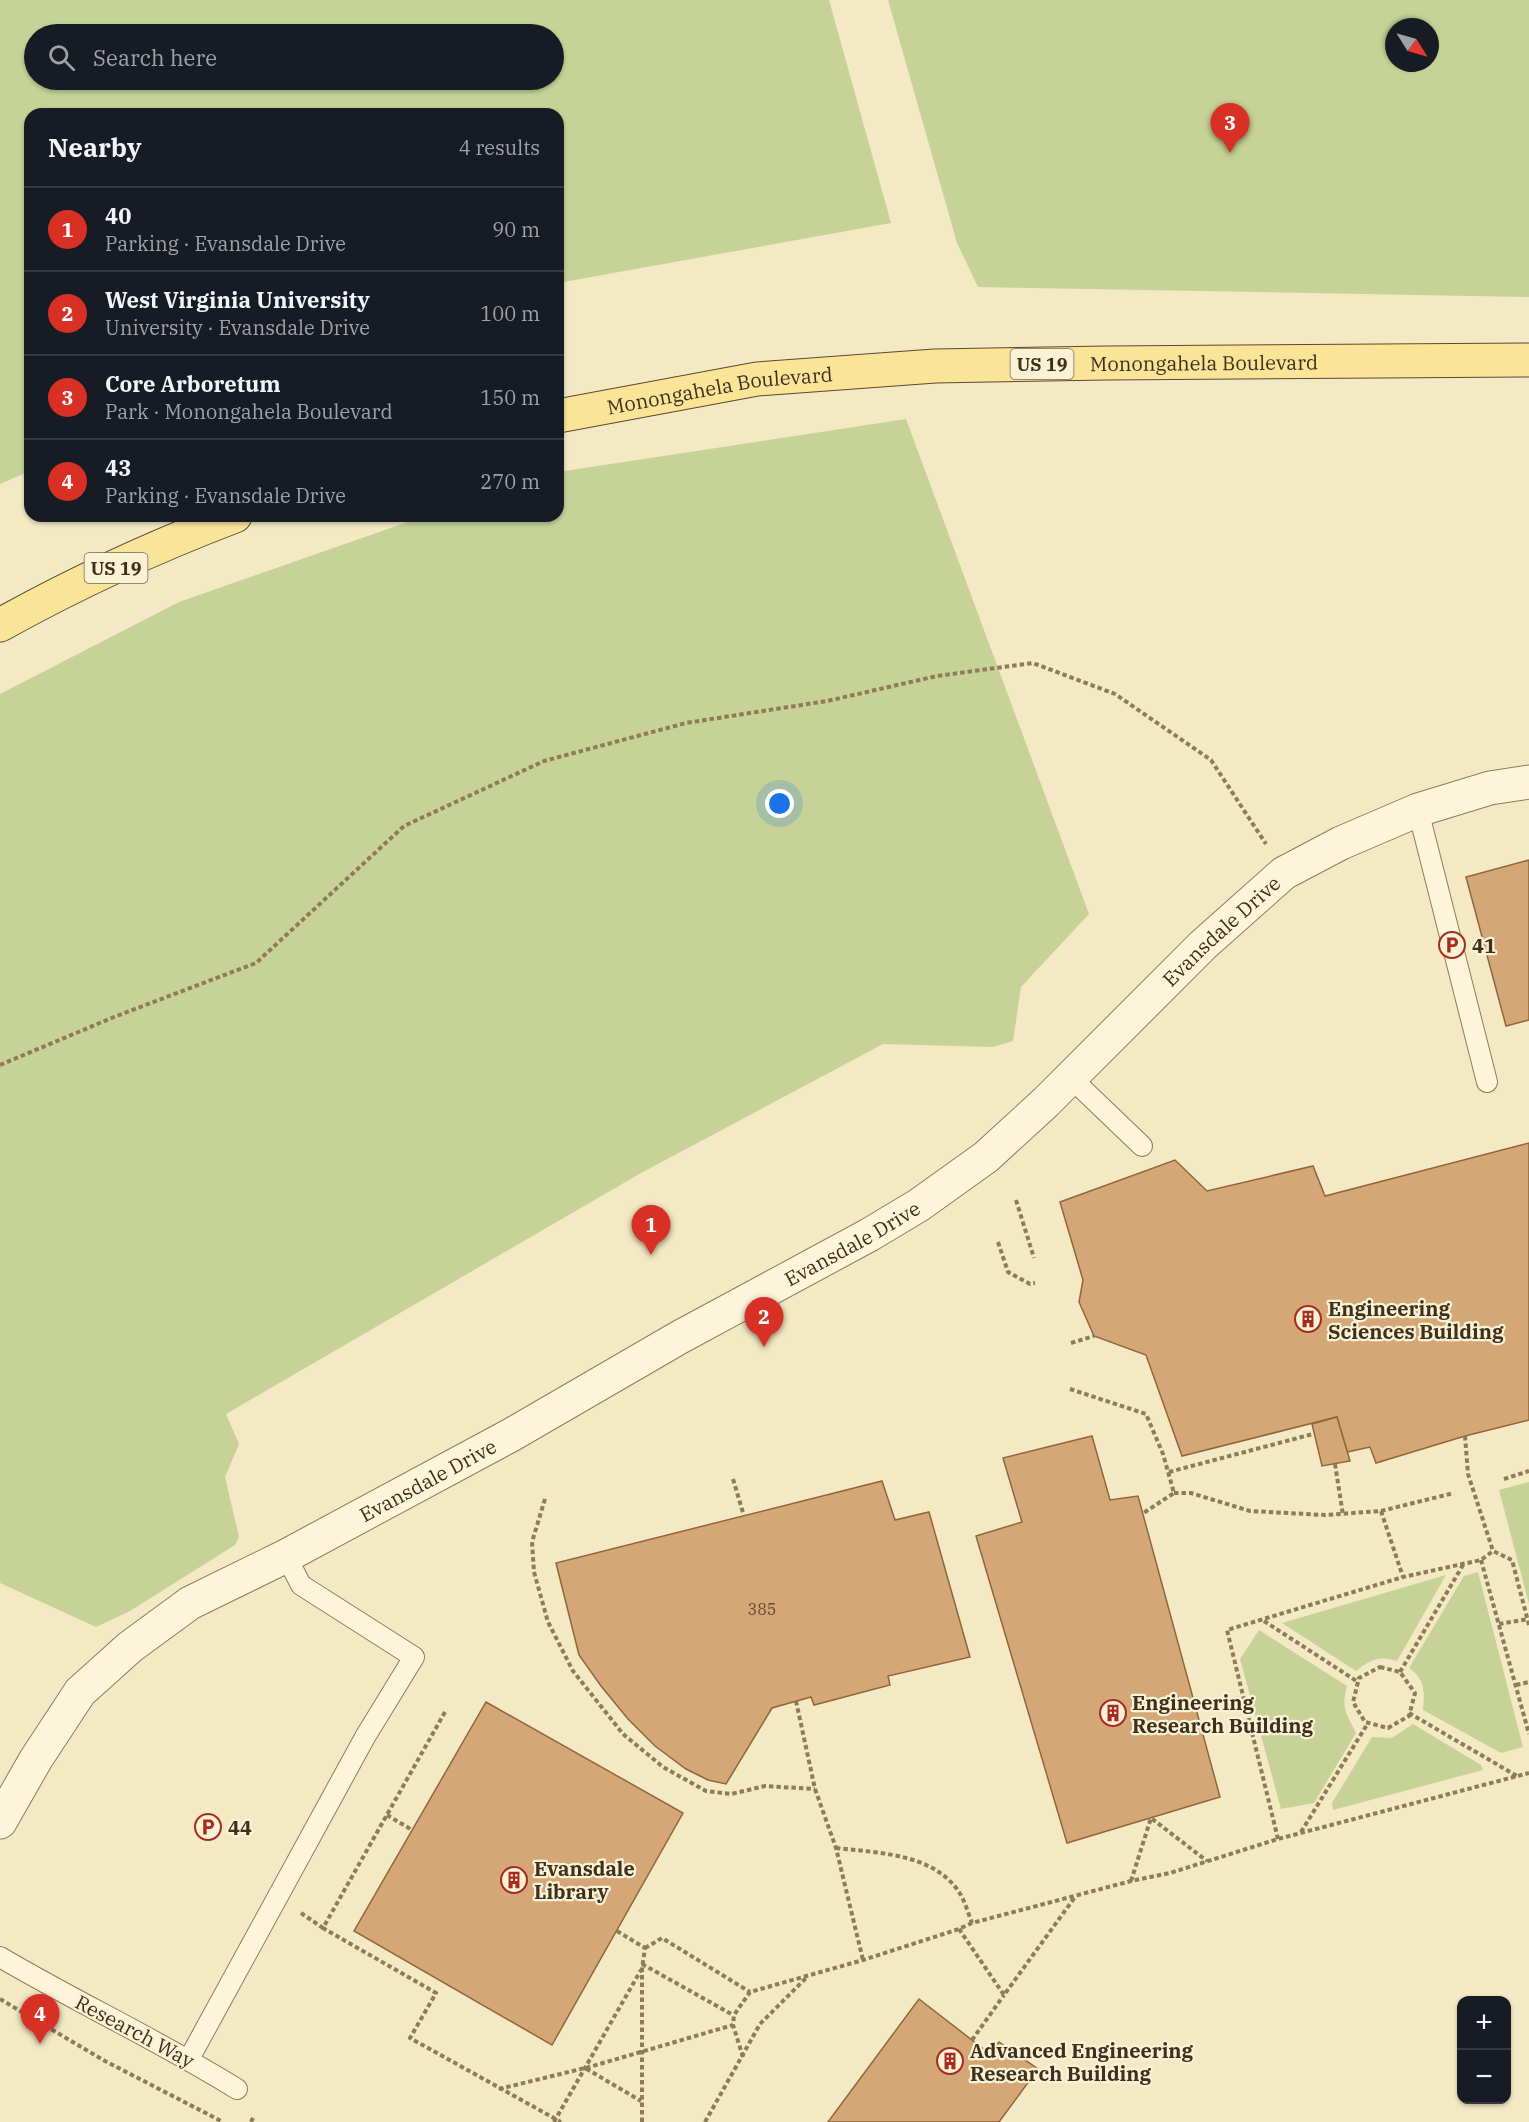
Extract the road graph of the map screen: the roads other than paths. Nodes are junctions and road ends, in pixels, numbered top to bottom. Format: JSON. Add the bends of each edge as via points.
{"nodes":[{"id":1,"x":1529,"y":360,"type":"edge"},
{"id":2,"x":564,"y":415,"type":"edge"},
{"id":3,"x":220,"y":522,"type":"edge"},
{"id":4,"x":0,"y":625,"type":"edge"},
{"id":5,"x":1529,"y":782,"type":"edge"},
{"id":6,"x":1418,"y":810,"type":"junction"},
{"id":7,"x":1070,"y":1077,"type":"junction"},
{"id":8,"x":1487,"y":1082,"type":"dead end"},
{"id":9,"x":1142,"y":1146,"type":"dead end"},
{"id":10,"x":286,"y":1556,"type":"junction"},
{"id":11,"x":0,"y":1822,"type":"edge"},
{"id":12,"x":0,"y":1957,"type":"edge"},
{"id":13,"x":189,"y":2059,"type":"junction"},
{"id":14,"x":237,"y":2089,"type":"dead end"}],
"edges":[{"from":1,"to":2,"type":"main road","name":"Monongahela Boulevard","number":"US 19","via":[[936,366],[757,380]]},
{"from":3,"to":4,"type":"main road","number":"US 19"},
{"from":5,"to":6,"type":"street","name":"Evansdale Drive","via":[[1490,788]]},
{"from":6,"to":7,"type":"street","name":"Evansdale Drive","via":[[1284,873],[1203,945]]},
{"from":6,"to":8,"type":"lane"},
{"from":7,"to":9,"type":"lane"},
{"from":7,"to":10,"type":"street","name":"Evansdale Drive","via":[[986,1158],[919,1205],[511,1435]]},
{"from":10,"to":11,"type":"street","name":"Evansdale Drive","via":[[190,1603],[130,1647],[80,1692]]},
{"from":10,"to":13,"type":"lane","via":[[302,1585],[414,1657],[365,1737]]},
{"from":12,"to":13,"type":"lane","name":"Research Way"},
{"from":13,"to":14,"type":"lane","name":"Research Way"}]}
